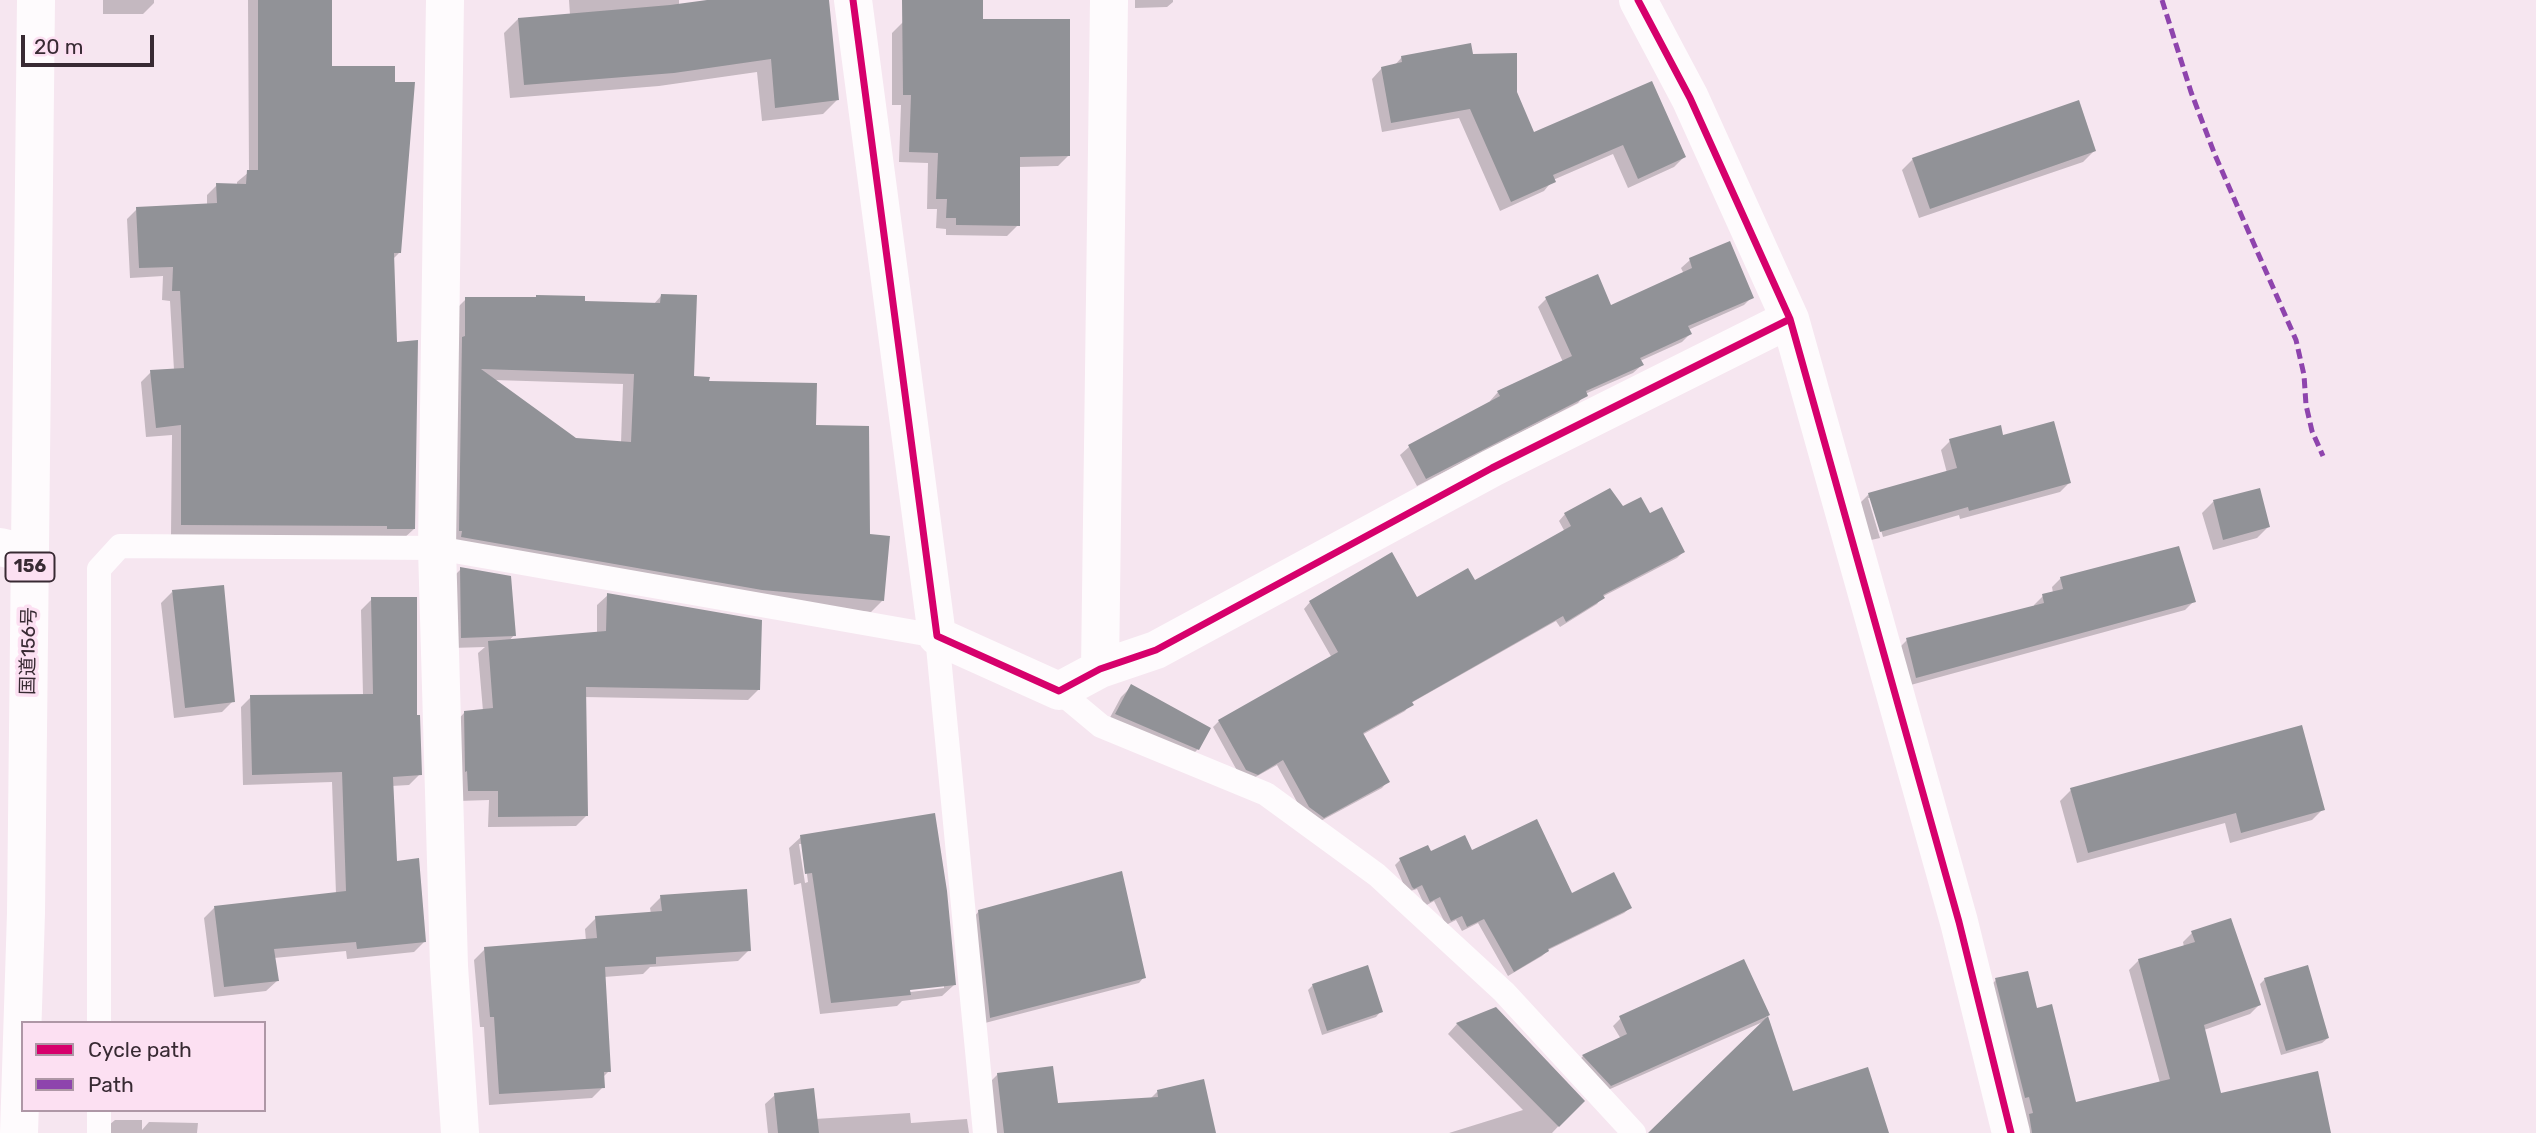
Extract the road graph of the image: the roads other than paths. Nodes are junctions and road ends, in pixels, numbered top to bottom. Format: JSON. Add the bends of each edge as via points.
{"nodes":[{"id":1,"x":36,"y":0,"type":"edge"},
{"id":2,"x":445,"y":0,"type":"edge"},
{"id":3,"x":853,"y":0,"type":"edge"},
{"id":4,"x":1109,"y":0,"type":"edge"},
{"id":5,"x":1639,"y":0,"type":"edge"},
{"id":6,"x":1790,"y":319,"type":"junction"},
{"id":7,"x":438,"y":548,"type":"junction"},
{"id":8,"x":15,"y":550,"type":"edge"},
{"id":9,"x":937,"y":636,"type":"junction"},
{"id":10,"x":1100,"y":669,"type":"junction"},
{"id":11,"x":1059,"y":691,"type":"junction"},
{"id":12,"x":23,"y":1021,"type":"edge"},
{"id":13,"x":99,"y":1021,"type":"edge"},
{"id":14,"x":21,"y":1070,"type":"edge"},
{"id":15,"x":99,"y":1112,"type":"edge"},
{"id":16,"x":19,"y":1133,"type":"edge"},
{"id":17,"x":99,"y":1133,"type":"edge"},
{"id":18,"x":460,"y":1133,"type":"edge"},
{"id":19,"x":985,"y":1133,"type":"edge"},
{"id":20,"x":1634,"y":1133,"type":"edge"},
{"id":21,"x":2011,"y":1133,"type":"edge"}],
"edges":[{"from":1,"to":8,"type":"main road","name":"国道156号","number":"156"},
{"from":2,"to":7,"type":"main road"},
{"from":3,"to":9,"type":"main road"},
{"from":4,"to":10,"type":"main road"},
{"from":5,"to":6,"type":"main road","via":[[1690,98]]},
{"from":6,"to":10,"type":"main road","via":[[1492,468],[1156,650]]},
{"from":6,"to":21,"type":"main road","via":[[1959,922]]},
{"from":7,"to":9,"type":"lane"},
{"from":7,"to":13,"type":"lane","via":[[120,546],[99,569]]},
{"from":7,"to":18,"type":"main road","via":[[449,966]]},
{"from":8,"to":12,"type":"main road","name":"国道156号","number":"156","via":[[26,913]]},
{"from":9,"to":11,"type":"main road"},
{"from":9,"to":19,"type":"lane"},
{"from":10,"to":11,"type":"main road"},
{"from":11,"to":20,"type":"lane","via":[[1101,726],[1266,794],[1377,875],[1504,992]]},
{"from":14,"to":16,"type":"main road","name":"国道156号","number":"156"},
{"from":15,"to":17,"type":"lane"}]}
